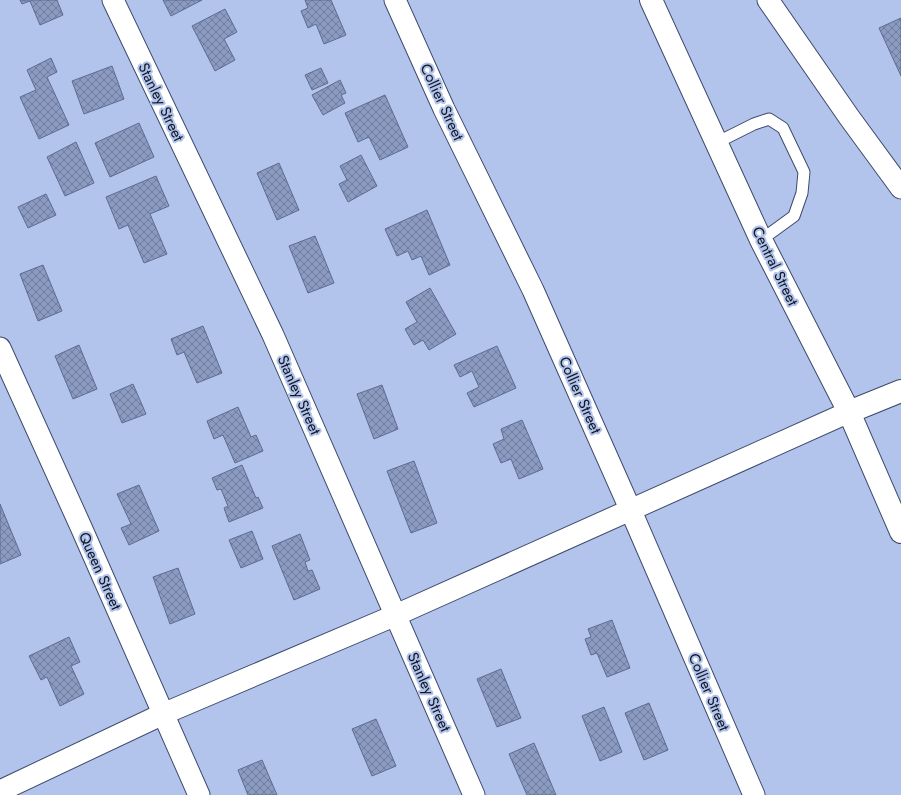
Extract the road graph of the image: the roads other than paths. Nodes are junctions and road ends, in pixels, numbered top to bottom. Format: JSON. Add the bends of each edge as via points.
{"nodes":[{"id":1,"x":113,"y":0,"type":"edge"},
{"id":2,"x":395,"y":0,"type":"edge"},
{"id":3,"x":651,"y":0,"type":"edge"},
{"id":4,"x":768,"y":0,"type":"edge"},
{"id":5,"x":716,"y":142,"type":"junction"},
{"id":6,"x":901,"y":188,"type":"edge"},
{"id":7,"x":762,"y":240,"type":"junction"},
{"id":8,"x":0,"y":348,"type":"edge"},
{"id":9,"x":901,"y":391,"type":"edge"},
{"id":10,"x":849,"y":412,"type":"junction"},
{"id":11,"x":631,"y":511,"type":"junction"},
{"id":12,"x":901,"y":532,"type":"edge"},
{"id":13,"x":396,"y":615,"type":"junction"},
{"id":14,"x":163,"y":714,"type":"junction"},
{"id":15,"x":0,"y":791,"type":"edge"},
{"id":16,"x":199,"y":795,"type":"edge"},
{"id":17,"x":474,"y":795,"type":"edge"},
{"id":18,"x":754,"y":795,"type":"edge"}],
"edges":[{"from":1,"to":13,"type":"street","name":"Stanley Street","via":[[273,335]]},
{"from":2,"to":11,"type":"street","name":"Collier Street","via":[[444,109],[533,290]]},
{"from":3,"to":5,"type":"main road","name":"Central Street"},
{"from":4,"to":6,"type":"street"},
{"from":5,"to":7,"type":"main road","name":"Central Street"},
{"from":5,"to":7,"type":"lane","via":[[769,119],[783,128],[804,172],[802,193],[794,216]]},
{"from":7,"to":10,"type":"main road","name":"Central Street"},
{"from":8,"to":14,"type":"street","name":"Queen Street"},
{"from":9,"to":10,"type":"main road"},
{"from":10,"to":11,"type":"street"},
{"from":10,"to":12,"type":"main road","name":"Central Street"},
{"from":11,"to":13,"type":"street"},
{"from":11,"to":18,"type":"street","name":"Collier Street"},
{"from":13,"to":14,"type":"street"},
{"from":13,"to":17,"type":"street","name":"Stanley Street"},
{"from":14,"to":15,"type":"street"},
{"from":14,"to":16,"type":"street","name":"Queen Street"}]}
